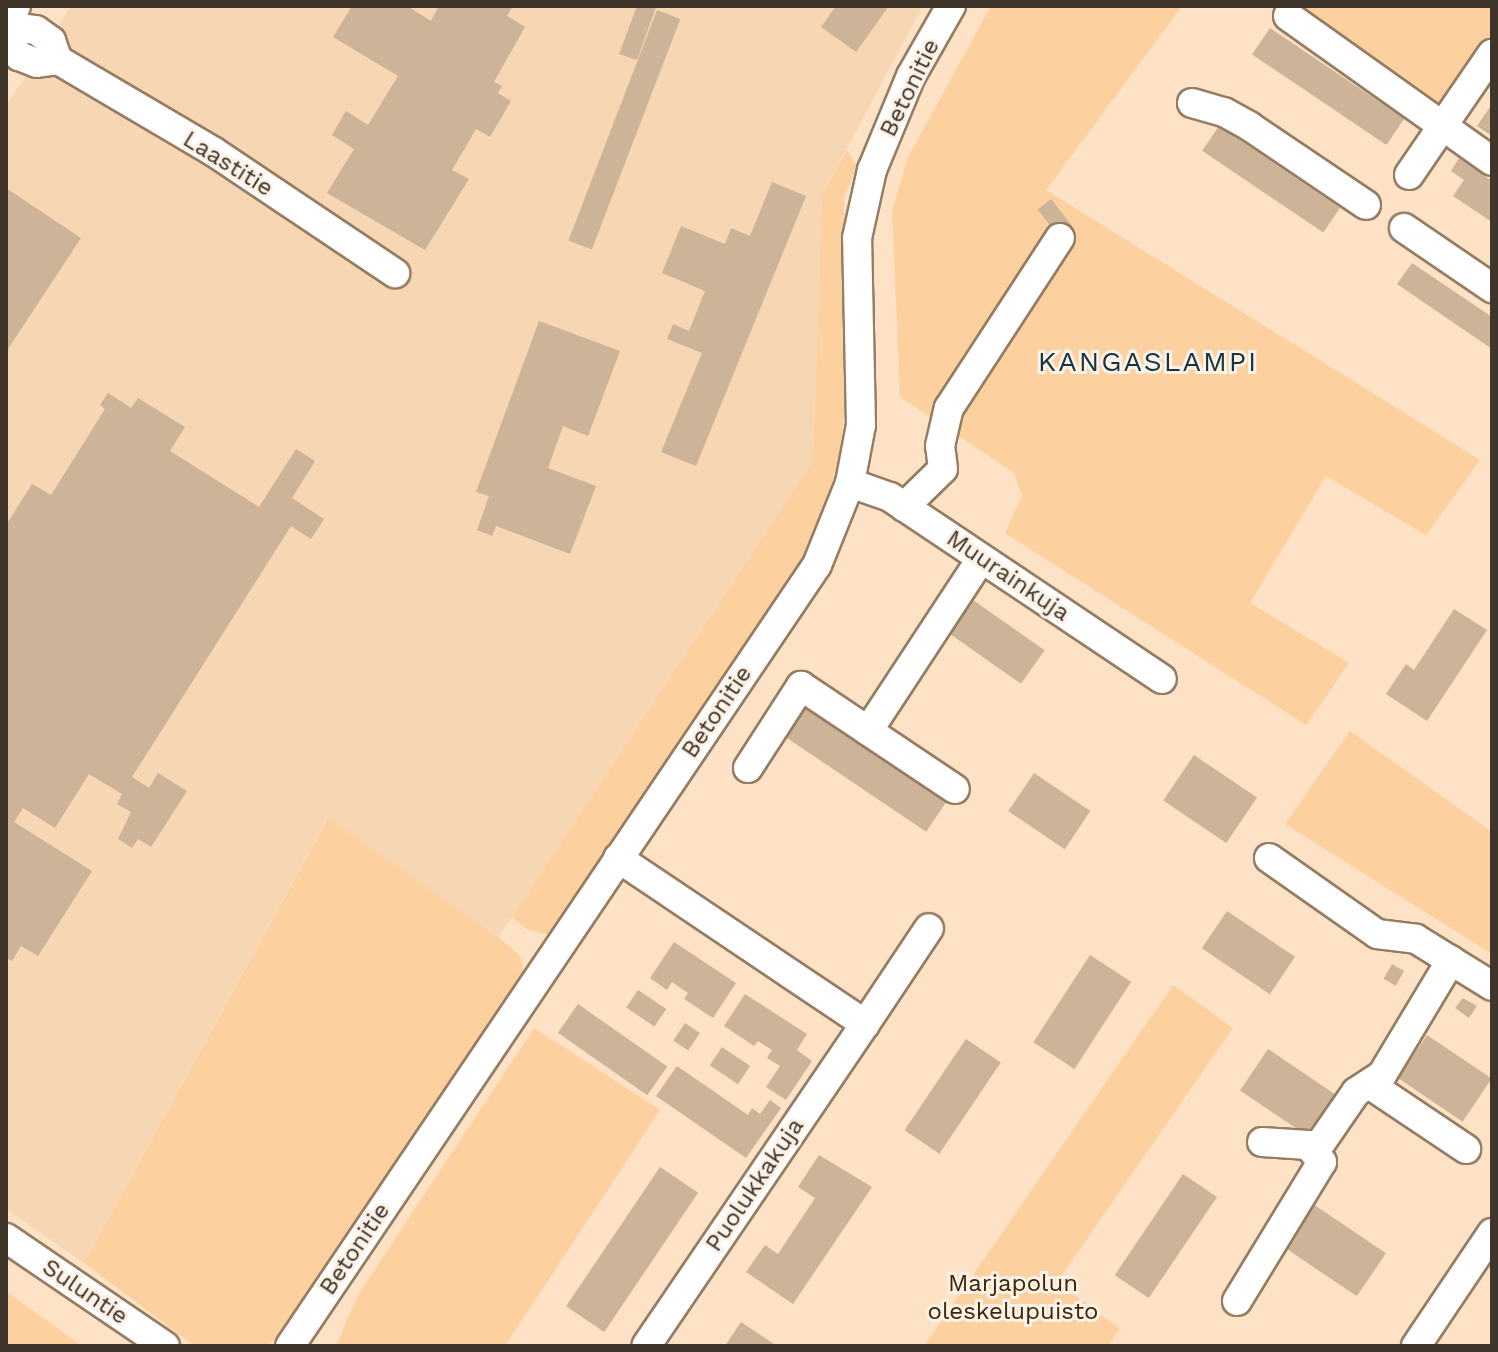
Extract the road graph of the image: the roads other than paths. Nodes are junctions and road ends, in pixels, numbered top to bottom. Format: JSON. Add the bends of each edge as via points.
{"nodes":[{"id":1,"x":13,"y":6,"type":"edge"},
{"id":2,"x":951,"y":6,"type":"edge"},
{"id":3,"x":1288,"y":16,"type":"dead end"},
{"id":4,"x":6,"y":17,"type":"edge"},
{"id":5,"x":6,"y":26,"type":"edge"},
{"id":6,"x":6,"y":40,"type":"edge"},
{"id":7,"x":1492,"y":54,"type":"edge"},
{"id":8,"x":58,"y":60,"type":"junction"},
{"id":9,"x":1192,"y":103,"type":"dead end"},
{"id":10,"x":1441,"y":127,"type":"junction"},
{"id":11,"x":1492,"y":161,"type":"edge"},
{"id":12,"x":1409,"y":175,"type":"dead end"},
{"id":13,"x":1366,"y":205,"type":"dead end"},
{"id":14,"x":1404,"y":228,"type":"dead end"},
{"id":15,"x":1060,"y":238,"type":"dead end"},
{"id":16,"x":395,"y":273,"type":"dead end"},
{"id":17,"x":1492,"y":288,"type":"edge"},
{"id":18,"x":850,"y":483,"type":"junction"},
{"id":19,"x":904,"y":507,"type":"junction"},
{"id":20,"x":973,"y":571,"type":"dead end"},
{"id":21,"x":1162,"y":679,"type":"dead end"},
{"id":22,"x":868,"y":731,"type":"junction"},
{"id":23,"x":748,"y":768,"type":"dead end"},
{"id":24,"x":955,"y":789,"type":"dead end"},
{"id":25,"x":618,"y":858,"type":"junction"},
{"id":26,"x":1269,"y":858,"type":"dead end"},
{"id":27,"x":929,"y":928,"type":"dead end"},
{"id":28,"x":1451,"y":960,"type":"junction"},
{"id":29,"x":1492,"y":986,"type":"edge"},
{"id":30,"x":865,"y":1024,"type":"junction"},
{"id":31,"x":1369,"y":1084,"type":"junction"},
{"id":32,"x":1262,"y":1142,"type":"dead end"},
{"id":33,"x":1466,"y":1149,"type":"dead end"},
{"id":34,"x":1316,"y":1150,"type":"junction"},
{"id":35,"x":1492,"y":1233,"type":"edge"},
{"id":36,"x":9,"y":1246,"type":"edge"},
{"id":37,"x":1237,"y":1301,"type":"dead end"},
{"id":38,"x":165,"y":1346,"type":"edge"},
{"id":39,"x":290,"y":1346,"type":"edge"},
{"id":40,"x":646,"y":1346,"type":"edge"},
{"id":41,"x":1416,"y":1346,"type":"edge"}],
"edges":[{"from":1,"to":4,"type":"main road"},
{"from":2,"to":18,"type":"street","name":"Betonitie","via":[[911,76],[883,143],[860,224],[861,425]]},
{"from":3,"to":10,"type":"street"},
{"from":5,"to":8,"type":"street","name":"Laastitie","via":[[36,30],[51,41]]},
{"from":6,"to":8,"type":"street","name":"Laastitie","via":[[19,56],[37,63]]},
{"from":7,"to":10,"type":"street"},
{"from":8,"to":16,"type":"street","name":"Laastitie","via":[[214,152]]},
{"from":9,"to":13,"type":"street","via":[[1249,126]]},
{"from":10,"to":11,"type":"street"},
{"from":10,"to":12,"type":"street"},
{"from":14,"to":17,"type":"street"},
{"from":15,"to":19,"type":"street","via":[[949,408],[942,426],[943,469]]},
{"from":18,"to":19,"type":"street","name":"Muurainkuja"},
{"from":18,"to":25,"type":"street","name":"Betonitie","via":[[817,565]]},
{"from":19,"to":21,"type":"street","name":"Muurainkuja"},
{"from":20,"to":22,"type":"street"},
{"from":22,"to":23,"type":"street","via":[[801,686]]},
{"from":22,"to":24,"type":"street"},
{"from":25,"to":30,"type":"street"},
{"from":25,"to":39,"type":"street","name":"Betonitie"},
{"from":26,"to":28,"type":"street","via":[[1377,934],[1416,939]]},
{"from":27,"to":30,"type":"street","name":"Puolukkakuja"},
{"from":28,"to":29,"type":"street"},
{"from":28,"to":31,"type":"street","via":[[1382,1075]]},
{"from":30,"to":40,"type":"street","name":"Puolukkakuja"},
{"from":31,"to":33,"type":"street"},
{"from":31,"to":34,"type":"street","via":[[1356,1092]]},
{"from":32,"to":34,"type":"street"},
{"from":34,"to":37,"type":"street","via":[[1320,1170]]},
{"from":35,"to":41,"type":"street"},
{"from":36,"to":38,"type":"street","name":"Suluntie"}]}
